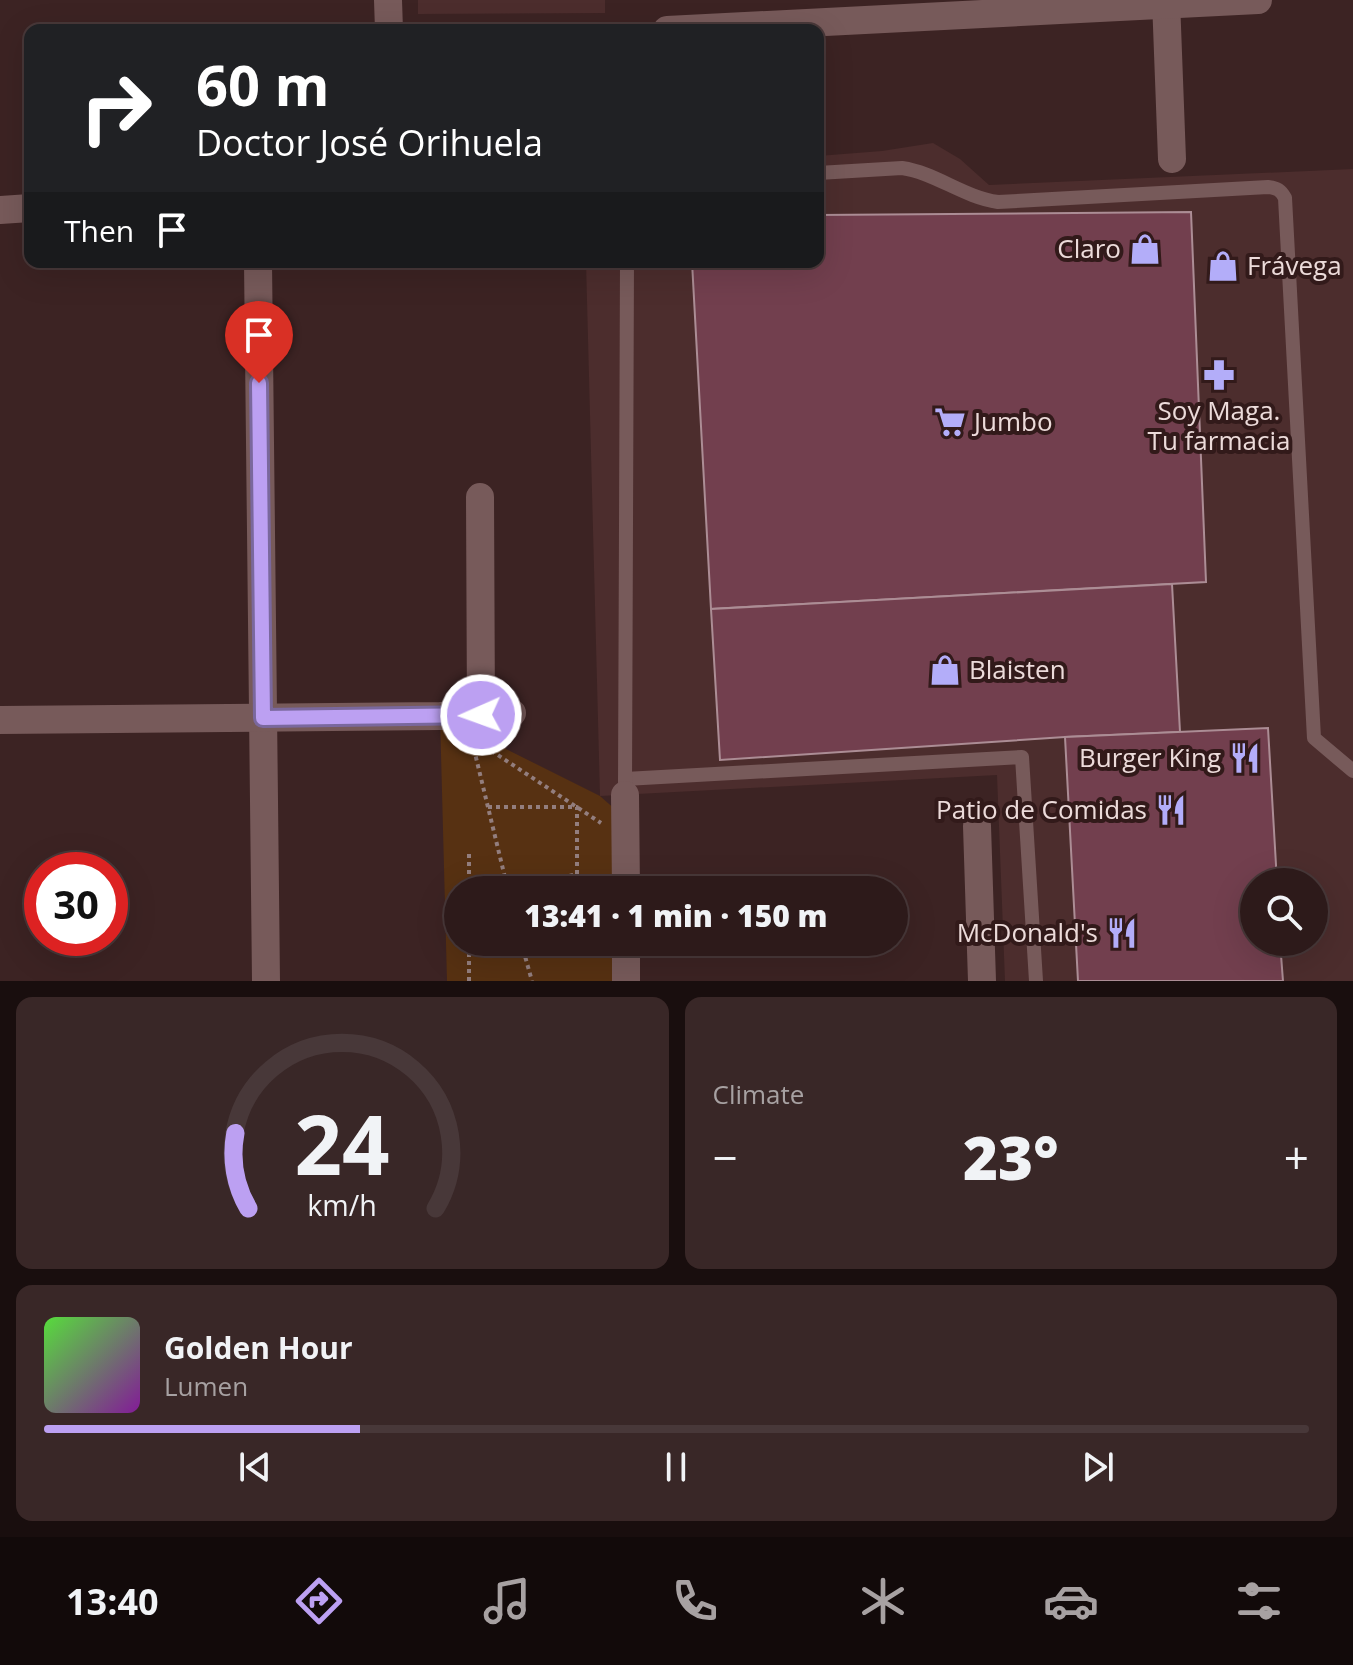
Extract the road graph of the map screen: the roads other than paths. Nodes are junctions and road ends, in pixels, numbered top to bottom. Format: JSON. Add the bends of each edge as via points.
{"nodes":[{"id":1,"x":388,"y":0,"type":"edge"},
{"id":2,"x":1258,"y":0,"type":"edge"},
{"id":3,"x":1166,"y":3,"type":"edge"},
{"id":4,"x":772,"y":18,"type":"edge"},
{"id":5,"x":389,"y":24,"type":"edge"},
{"id":6,"x":720,"y":24,"type":"edge"},
{"id":7,"x":1172,"y":159,"type":"dead end"},
{"id":8,"x":824,"y":173,"type":"edge"},
{"id":9,"x":24,"y":208,"type":"edge"},
{"id":10,"x":0,"y":210,"type":"edge"},
{"id":11,"x":258,"y":268,"type":"edge"},
{"id":12,"x":627,"y":268,"type":"edge"},
{"id":13,"x":480,"y":497,"type":"dead end"},
{"id":14,"x":512,"y":713,"type":"dead end"},
{"id":15,"x":481,"y":715,"type":"junction"},
{"id":16,"x":263,"y":718,"type":"junction"},
{"id":17,"x":0,"y":720,"type":"edge"},
{"id":18,"x":1353,"y":771,"type":"edge"},
{"id":19,"x":625,"y":787,"type":"junction"},
{"id":20,"x":977,"y":826,"type":"dead end"},
{"id":21,"x":626,"y":876,"type":"edge"},
{"id":22,"x":626,"y":956,"type":"edge"},
{"id":23,"x":266,"y":981,"type":"edge"},
{"id":24,"x":626,"y":981,"type":"edge"},
{"id":25,"x":982,"y":981,"type":"edge"},
{"id":26,"x":1036,"y":981,"type":"edge"}],
"edges":[{"from":1,"to":5,"type":"street"},
{"from":2,"to":3,"type":"street"},
{"from":3,"to":4,"type":"street"},
{"from":3,"to":7,"type":"street"},
{"from":4,"to":6,"type":"street"},
{"from":8,"to":18,"type":"lane","via":[[915,170],[998,202],[1268,187],[1283,192],[1314,738]]},
{"from":9,"to":10,"type":"street"},
{"from":11,"to":16,"type":"street"},
{"from":12,"to":19,"type":"lane"},
{"from":13,"to":15,"type":"street"},
{"from":14,"to":15,"type":"street"},
{"from":15,"to":16,"type":"street"},
{"from":16,"to":17,"type":"street"},
{"from":16,"to":23,"type":"street"},
{"from":19,"to":21,"type":"street"},
{"from":19,"to":26,"type":"lane","via":[[1022,757]]},
{"from":20,"to":25,"type":"street"},
{"from":22,"to":24,"type":"street"}]}
